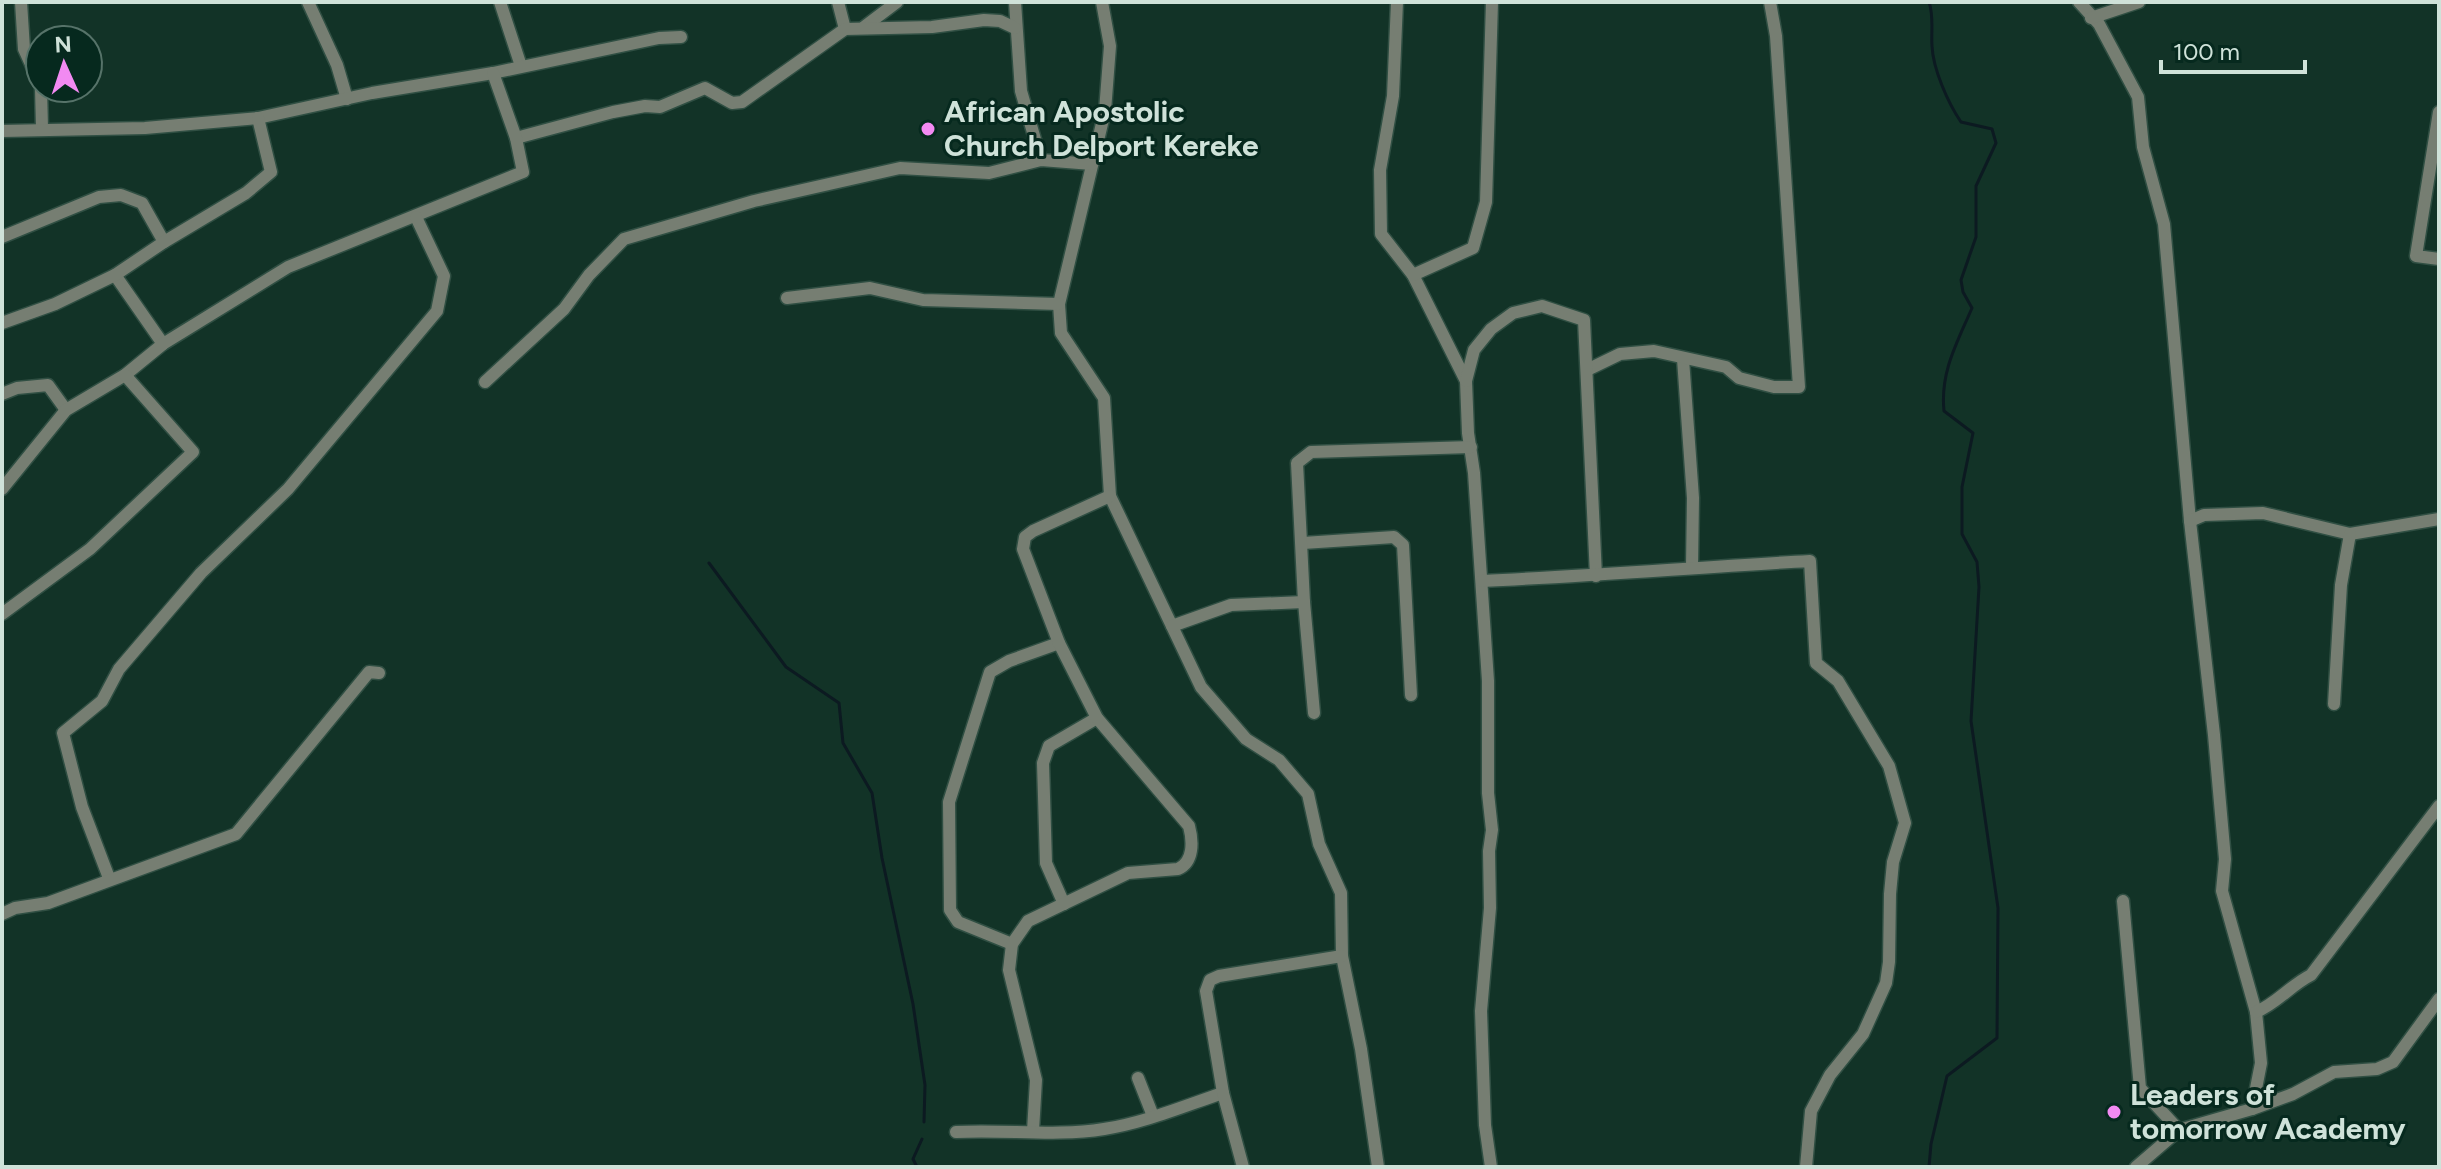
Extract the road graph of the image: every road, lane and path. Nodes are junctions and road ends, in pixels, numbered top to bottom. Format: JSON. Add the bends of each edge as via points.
{"nodes":[{"id":1,"x":21,"y":2,"type":"edge"},
{"id":2,"x":308,"y":2,"type":"edge"},
{"id":3,"x":500,"y":2,"type":"edge"},
{"id":4,"x":838,"y":2,"type":"edge"},
{"id":5,"x":897,"y":2,"type":"edge"},
{"id":6,"x":1015,"y":2,"type":"edge"},
{"id":7,"x":1102,"y":2,"type":"edge"},
{"id":8,"x":1397,"y":2,"type":"edge"},
{"id":9,"x":1492,"y":2,"type":"edge"},
{"id":10,"x":1770,"y":2,"type":"edge"},
{"id":11,"x":2079,"y":2,"type":"edge"},
{"id":12,"x":2139,"y":2,"type":"edge"},
{"id":13,"x":2091,"y":18,"type":"junction"},
{"id":14,"x":864,"y":27,"type":"junction"},
{"id":15,"x":1015,"y":28,"type":"junction"},
{"id":16,"x":845,"y":29,"type":"junction"},
{"id":17,"x":681,"y":37,"type":"dead end"},
{"id":18,"x":24,"y":49,"type":"edge"},
{"id":19,"x":521,"y":66,"type":"junction"},
{"id":20,"x":493,"y":73,"type":"junction"},
{"id":21,"x":347,"y":99,"type":"junction"},
{"id":22,"x":41,"y":104,"type":"edge"},
{"id":23,"x":2439,"y":112,"type":"edge"},
{"id":24,"x":258,"y":118,"type":"junction"},
{"id":25,"x":42,"y":128,"type":"junction"},
{"id":26,"x":2,"y":131,"type":"edge"},
{"id":27,"x":516,"y":138,"type":"junction"},
{"id":28,"x":1041,"y":160,"type":"junction"},
{"id":29,"x":1092,"y":164,"type":"junction"},
{"id":30,"x":416,"y":217,"type":"junction"},
{"id":31,"x":2,"y":237,"type":"edge"},
{"id":32,"x":164,"y":242,"type":"junction"},
{"id":33,"x":2439,"y":259,"type":"edge"},
{"id":34,"x":115,"y":275,"type":"junction"},
{"id":35,"x":1413,"y":275,"type":"junction"},
{"id":36,"x":787,"y":298,"type":"dead end"},
{"id":37,"x":1059,"y":304,"type":"junction"},
{"id":38,"x":2,"y":323,"type":"edge"},
{"id":39,"x":163,"y":344,"type":"junction"},
{"id":40,"x":1683,"y":359,"type":"junction"},
{"id":41,"x":1587,"y":370,"type":"junction"},
{"id":42,"x":125,"y":375,"type":"junction"},
{"id":43,"x":1466,"y":381,"type":"junction"},
{"id":44,"x":485,"y":382,"type":"dead end"},
{"id":45,"x":2,"y":394,"type":"edge"},
{"id":46,"x":66,"y":410,"type":"junction"},
{"id":47,"x":1471,"y":447,"type":"junction"},
{"id":48,"x":2,"y":489,"type":"edge"},
{"id":49,"x":1110,"y":496,"type":"junction"},
{"id":50,"x":2439,"y":519,"type":"edge"},
{"id":51,"x":2190,"y":521,"type":"junction"},
{"id":52,"x":2350,"y":534,"type":"junction"},
{"id":53,"x":1303,"y":543,"type":"junction"},
{"id":54,"x":1692,"y":567,"type":"junction"},
{"id":55,"x":1596,"y":576,"type":"junction"},
{"id":56,"x":1482,"y":581,"type":"junction"},
{"id":57,"x":1304,"y":602,"type":"junction"},
{"id":58,"x":2,"y":614,"type":"edge"},
{"id":59,"x":1172,"y":626,"type":"junction"},
{"id":60,"x":1059,"y":643,"type":"junction"},
{"id":61,"x":379,"y":673,"type":"dead end"},
{"id":62,"x":1411,"y":695,"type":"dead end"},
{"id":63,"x":2334,"y":704,"type":"dead end"},
{"id":64,"x":1314,"y":713,"type":"dead end"},
{"id":65,"x":1097,"y":718,"type":"junction"},
{"id":66,"x":2439,"y":806,"type":"edge"},
{"id":67,"x":109,"y":878,"type":"junction"},
{"id":68,"x":2123,"y":901,"type":"dead end"},
{"id":69,"x":1064,"y":904,"type":"junction"},
{"id":70,"x":2,"y":914,"type":"edge"},
{"id":71,"x":1012,"y":944,"type":"junction"},
{"id":72,"x":1342,"y":956,"type":"junction"},
{"id":73,"x":2439,"y":999,"type":"edge"},
{"id":74,"x":2256,"y":1012,"type":"junction"},
{"id":75,"x":1138,"y":1078,"type":"dead end"},
{"id":76,"x":1223,"y":1093,"type":"junction"},
{"id":77,"x":2252,"y":1109,"type":"junction"},
{"id":78,"x":1153,"y":1116,"type":"junction"},
{"id":79,"x":2179,"y":1130,"type":"junction"},
{"id":80,"x":1033,"y":1131,"type":"junction"},
{"id":81,"x":956,"y":1132,"type":"dead end"},
{"id":82,"x":1243,"y":1167,"type":"edge"},
{"id":83,"x":1378,"y":1167,"type":"edge"},
{"id":84,"x":1491,"y":1167,"type":"edge"},
{"id":85,"x":1806,"y":1167,"type":"edge"},
{"id":86,"x":2136,"y":1167,"type":"edge"}],
"edges":[{"from":1,"to":18,"type":"street"},
{"from":2,"to":21,"type":"street"},
{"from":3,"to":19,"type":"street"},
{"from":4,"to":16,"type":"street"},
{"from":5,"to":14,"type":"street"},
{"from":6,"to":15,"type":"street"},
{"from":7,"to":29,"type":"street","via":[[1110,46],[1105,111]]},
{"from":8,"to":35,"type":"street","via":[[1393,96],[1380,170],[1381,234]]},
{"from":9,"to":35,"type":"street","via":[[1486,202],[1473,248]]},
{"from":10,"to":40,"type":"street","via":[[1799,387],[1774,387],[1739,378],[1726,367]]},
{"from":11,"to":13,"type":"street"},
{"from":12,"to":13,"type":"street"},
{"from":13,"to":51,"type":"street","via":[[2138,97],[2143,147],[2164,224]]},
{"from":14,"to":15,"type":"street","via":[[984,20]]},
{"from":14,"to":16,"type":"street"},
{"from":15,"to":28,"type":"street","via":[[1021,91]]},
{"from":16,"to":27,"type":"street","via":[[742,102],[732,103],[705,88],[660,107],[613,112]]},
{"from":17,"to":19,"type":"street"},
{"from":19,"to":20,"type":"street"},
{"from":20,"to":21,"type":"street"},
{"from":20,"to":27,"type":"street"},
{"from":21,"to":24,"type":"street"},
{"from":22,"to":25,"type":"street"},
{"from":23,"to":33,"type":"street","via":[[2416,256]]},
{"from":24,"to":25,"type":"street","via":[[145,128]]},
{"from":24,"to":32,"type":"street","via":[[271,172]]},
{"from":25,"to":26,"type":"street"},
{"from":27,"to":30,"type":"street","via":[[523,172]]},
{"from":28,"to":29,"type":"street"},
{"from":28,"to":44,"type":"street","via":[[989,173],[900,168],[754,201],[624,239],[564,309]]},
{"from":29,"to":37,"type":"street"},
{"from":30,"to":39,"type":"street","via":[[288,267]]},
{"from":30,"to":67,"type":"street","via":[[444,276],[437,311],[288,489],[201,573],[119,669],[102,701],[63,733],[82,807]]},
{"from":31,"to":32,"type":"street","via":[[99,197],[121,195],[142,203]]},
{"from":32,"to":34,"type":"street"},
{"from":34,"to":38,"type":"street"},
{"from":34,"to":39,"type":"street"},
{"from":35,"to":43,"type":"street"},
{"from":36,"to":37,"type":"street","via":[[870,288],[923,300]]},
{"from":37,"to":49,"type":"street","via":[[1061,333],[1104,398]]},
{"from":39,"to":42,"type":"street"},
{"from":40,"to":41,"type":"street","via":[[1654,351],[1620,354]]},
{"from":40,"to":54,"type":"street"},
{"from":41,"to":43,"type":"street","via":[[1584,320],[1542,306],[1513,313],[1491,329],[1474,350]]},
{"from":41,"to":55,"type":"street"},
{"from":42,"to":46,"type":"street"},
{"from":42,"to":58,"type":"street","via":[[193,452],[90,549]]},
{"from":43,"to":47,"type":"street"},
{"from":45,"to":46,"type":"street","via":[[48,385]]},
{"from":46,"to":48,"type":"street"},
{"from":47,"to":53,"type":"street","via":[[1311,452],[1297,463]]},
{"from":47,"to":56,"type":"street"},
{"from":49,"to":59,"type":"street"},
{"from":49,"to":60,"type":"street","via":[[1025,537],[1023,549]]},
{"from":50,"to":52,"type":"street"},
{"from":51,"to":52,"type":"street","via":[[2204,515],[2263,513]]},
{"from":51,"to":74,"type":"street","via":[[2225,859],[2222,891]]},
{"from":52,"to":63,"type":"street","via":[[2341,585]]},
{"from":53,"to":57,"type":"street"},
{"from":53,"to":62,"type":"street","via":[[1394,537],[1403,545]]},
{"from":54,"to":55,"type":"street"},
{"from":54,"to":85,"type":"street","via":[[1810,561],[1816,663],[1838,681],[1889,766],[1905,823],[1893,862],[1886,983],[1867,1026],[1811,1111]]},
{"from":55,"to":56,"type":"street"},
{"from":56,"to":84,"type":"street","via":[[1492,830],[1481,1011]]},
{"from":57,"to":59,"type":"street","via":[[1231,605]]},
{"from":57,"to":64,"type":"street"},
{"from":59,"to":72,"type":"street","via":[[1201,687],[1246,739],[1279,760],[1308,794],[1319,844],[1341,893]]},
{"from":60,"to":65,"type":"street"},
{"from":60,"to":71,"type":"street","via":[[990,672],[949,802],[950,910],[958,922]]},
{"from":61,"to":67,"type":"street","via":[[369,672],[236,834]]},
{"from":65,"to":69,"type":"street","via":[[1049,746],[1043,763],[1046,863]]},
{"from":65,"to":69,"type":"street","via":[[1189,826],[1190,857],[1184,867],[1128,873]]},
{"from":66,"to":74,"type":"street","via":[[2311,975]]},
{"from":67,"to":70,"type":"street","via":[[48,903]]},
{"from":68,"to":79,"type":"street","via":[[2140,1088]]},
{"from":69,"to":71,"type":"street","via":[[1028,921]]},
{"from":71,"to":80,"type":"street","via":[[1009,970],[1036,1080]]},
{"from":72,"to":76,"type":"street","via":[[1210,980],[1206,991]]},
{"from":72,"to":83,"type":"street"},
{"from":73,"to":77,"type":"street","via":[[2393,1062],[2377,1069],[2334,1072]]},
{"from":74,"to":77,"type":"street","via":[[2261,1063]]},
{"from":75,"to":78,"type":"street"},
{"from":76,"to":78,"type":"street"},
{"from":76,"to":82,"type":"street"},
{"from":77,"to":79,"type":"street"},
{"from":78,"to":80,"type":"street","via":[[1103,1130]]},
{"from":79,"to":86,"type":"street"},
{"from":80,"to":81,"type":"street"}]}
